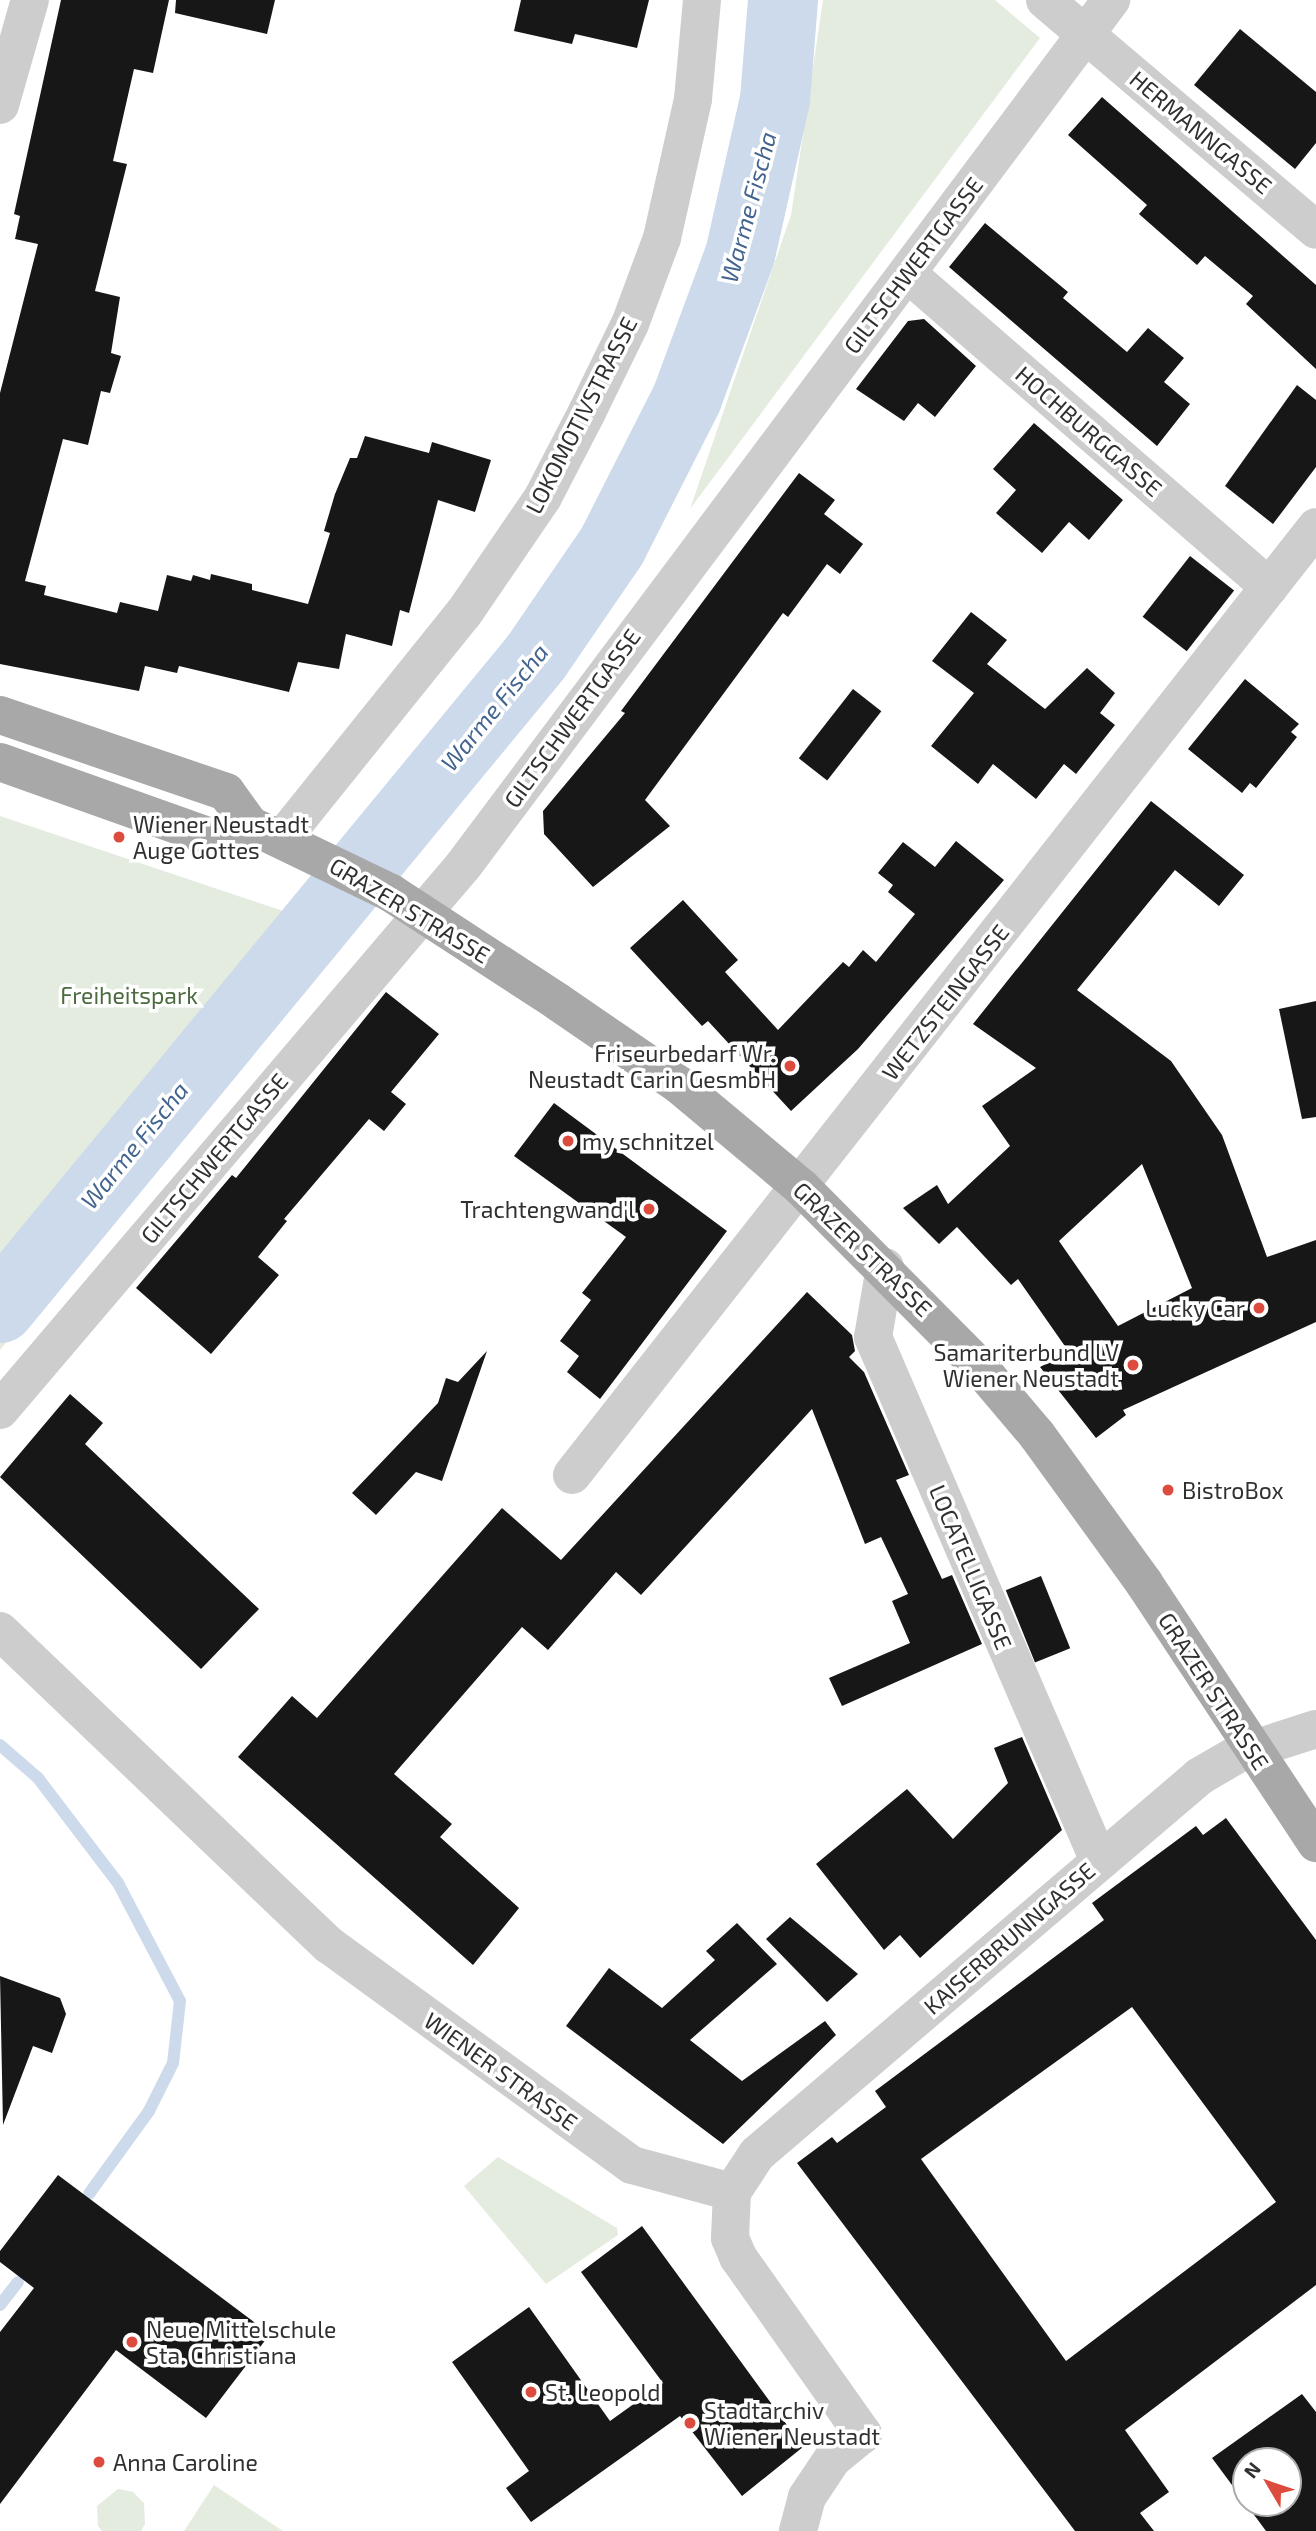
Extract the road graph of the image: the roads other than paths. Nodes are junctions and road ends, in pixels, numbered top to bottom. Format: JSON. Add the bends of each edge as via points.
{"nodes":[{"id":1,"x":30,"y":0,"type":"edge"},
{"id":2,"x":702,"y":0,"type":"edge"},
{"id":3,"x":1045,"y":0,"type":"edge"},
{"id":4,"x":1111,"y":0,"type":"edge"},
{"id":5,"x":1085,"y":34,"type":"junction"},
{"id":6,"x":0,"y":105,"type":"edge"},
{"id":7,"x":1316,"y":230,"type":"edge"},
{"id":8,"x":908,"y":274,"type":"junction"},
{"id":9,"x":1316,"y":527,"type":"edge"},
{"id":10,"x":1269,"y":587,"type":"junction"},
{"id":11,"x":0,"y":715,"type":"edge"},
{"id":12,"x":0,"y":762,"type":"edge"},
{"id":13,"x":266,"y":832,"type":"junction"},
{"id":14,"x":425,"y":913,"type":"junction"},
{"id":15,"x":801,"y":1187,"type":"junction"},
{"id":16,"x":885,"y":1267,"type":"junction"},
{"id":17,"x":0,"y":1410,"type":"edge"},
{"id":18,"x":572,"y":1475,"type":"dead end"},
{"id":19,"x":0,"y":1631,"type":"edge"},
{"id":20,"x":1316,"y":1729,"type":"edge"},
{"id":21,"x":1251,"y":1750,"type":"junction"},
{"id":22,"x":1316,"y":1843,"type":"edge"},
{"id":23,"x":1099,"y":1861,"type":"junction"},
{"id":24,"x":732,"y":2192,"type":"junction"},
{"id":25,"x":798,"y":2531,"type":"edge"}],
"edges":[{"from":1,"to":6,"type":"street"},
{"from":2,"to":13,"type":"street","name":"LOKOMOTIVSTRASSE","via":[[693,99],[662,238],[630,324],[543,497],[464,613]]},
{"from":3,"to":5,"type":"street","name":"HERMANNGASSE"},
{"from":4,"to":5,"type":"street","name":"GILTSCHWERTGASSE"},
{"from":5,"to":7,"type":"street","name":"HERMANNGASSE"},
{"from":5,"to":8,"type":"street","name":"GILTSCHWERTGASSE"},
{"from":8,"to":10,"type":"street","name":"HOCHBURGGASSE"},
{"from":8,"to":14,"type":"street","name":"GILTSCHWERTGASSE"},
{"from":9,"to":10,"type":"street","name":"WETZSTEINGASSE"},
{"from":10,"to":15,"type":"street","name":"WETZSTEINGASSE"},
{"from":11,"to":13,"type":"main road","name":"GRAZER STRASSE","via":[[226,792]]},
{"from":12,"to":13,"type":"main road","via":[[214,838]]},
{"from":13,"to":14,"type":"main road","name":"GRAZER STRASSE"},
{"from":14,"to":15,"type":"main road","name":"GRAZER STRASSE","via":[[679,1085]]},
{"from":14,"to":17,"type":"street","name":"GILTSCHWERTGASSE"},
{"from":15,"to":16,"type":"main road","name":"GRAZER STRASSE"},
{"from":15,"to":18,"type":"street","name":"WETZSTEINGASSE"},
{"from":16,"to":21,"type":"main road","name":"GRAZER STRASSE","via":[[1037,1435],[1144,1583]]},
{"from":16,"to":23,"type":"street","name":"LOCATELLIGASSE","via":[[873,1338]]},
{"from":19,"to":24,"type":"street","name":"WIENER STRASSE","via":[[329,1945],[632,2165]]},
{"from":20,"to":21,"type":"street","name":"KAISERBRUNNGASSE"},
{"from":21,"to":22,"type":"main road","name":"GRAZER STRASSE"},
{"from":21,"to":23,"type":"street","name":"KAISERBRUNNGASSE","via":[[1200,1776]]},
{"from":23,"to":24,"type":"street","name":"KAISERBRUNNGASSE","via":[[757,2154]]},
{"from":24,"to":25,"type":"street","via":[[730,2238],[738,2257],[863,2434],[833,2458],[807,2497]]}]}
